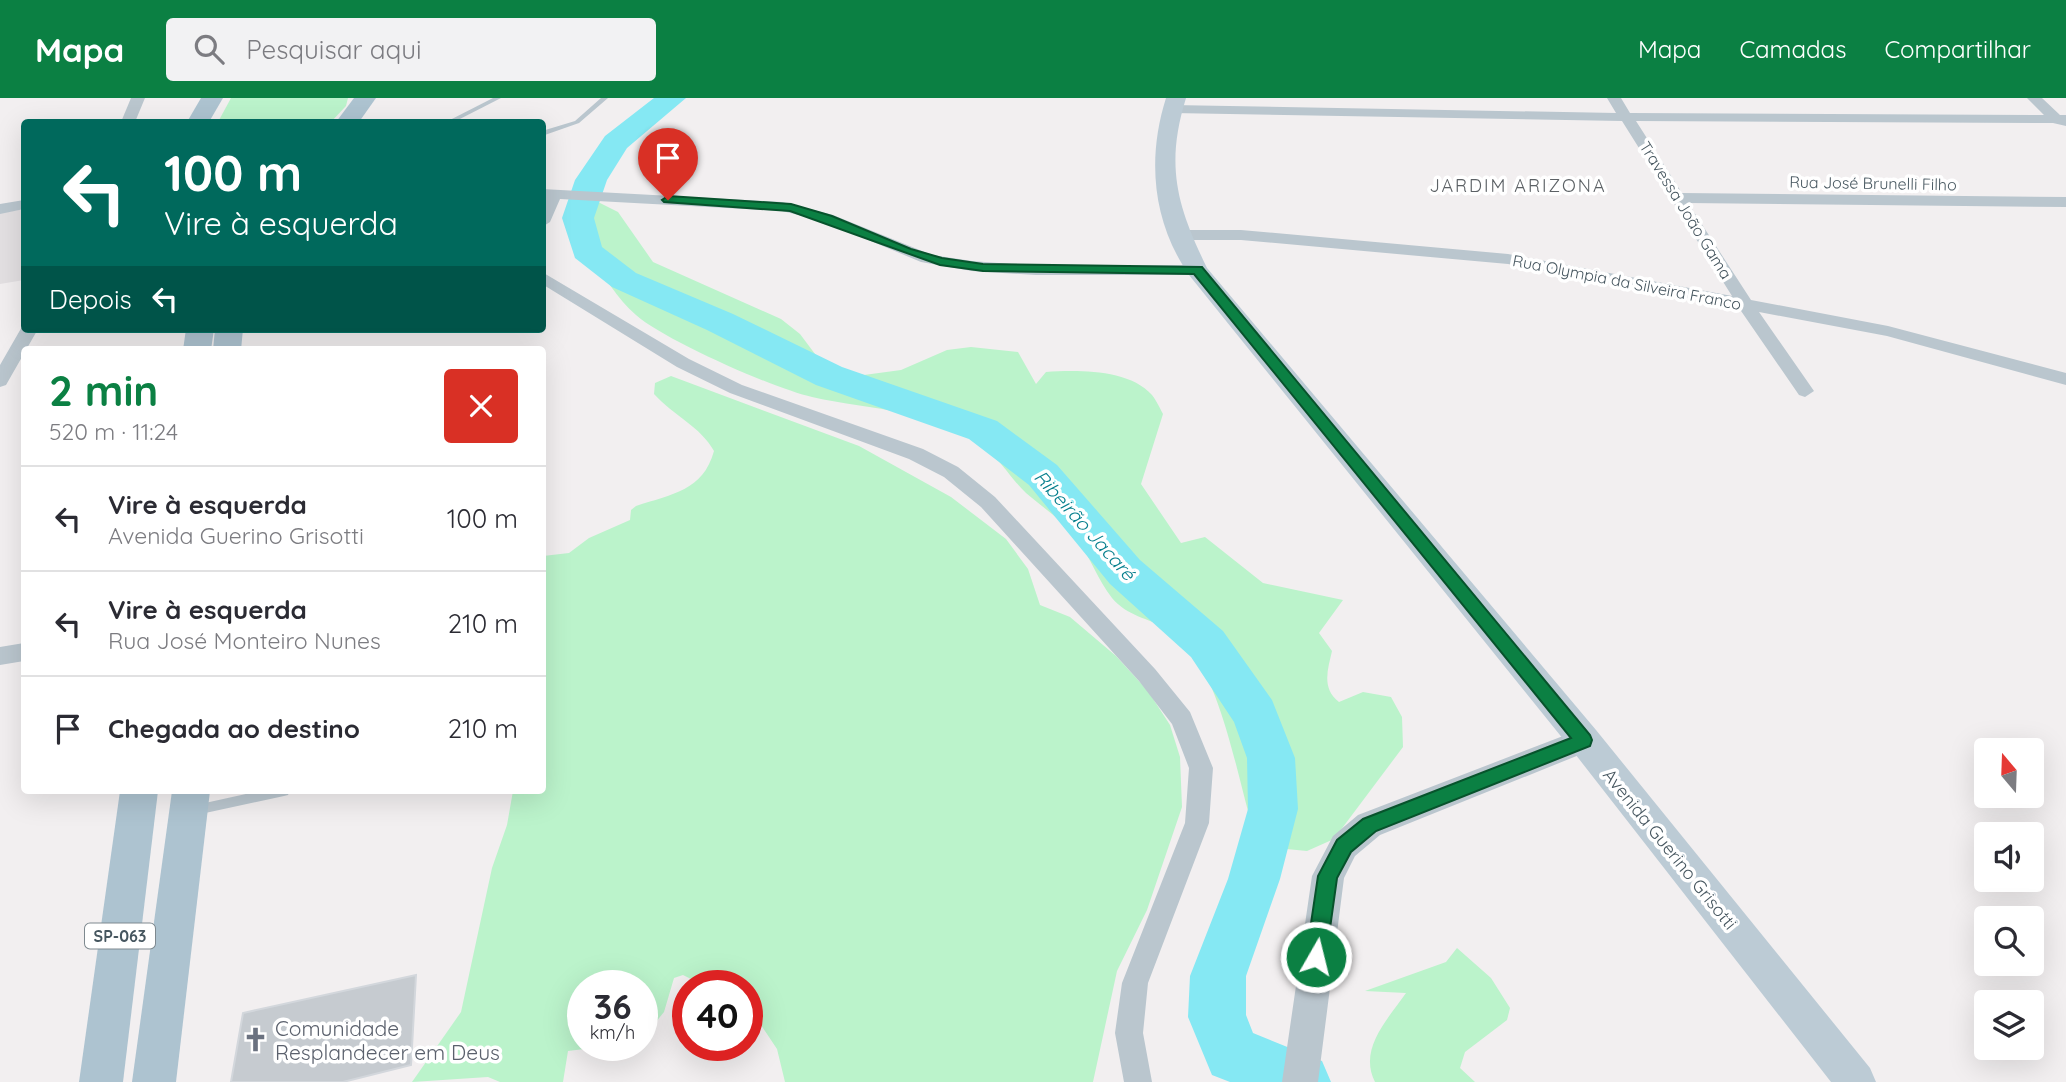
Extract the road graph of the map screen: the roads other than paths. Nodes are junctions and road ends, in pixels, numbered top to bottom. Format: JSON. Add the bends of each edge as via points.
{"nodes":[{"id":1,"x":138,"y":98,"type":"edge"},
{"id":2,"x":212,"y":98,"type":"edge"},
{"id":3,"x":365,"y":98,"type":"edge"},
{"id":4,"x":498,"y":98,"type":"edge"},
{"id":5,"x":605,"y":98,"type":"edge"},
{"id":6,"x":1614,"y":98,"type":"edge"},
{"id":7,"x":2035,"y":98,"type":"edge"},
{"id":8,"x":1174,"y":103,"type":"edge"},
{"id":9,"x":1626,"y":117,"type":"junction"},
{"id":10,"x":129,"y":119,"type":"edge"},
{"id":11,"x":200,"y":119,"type":"edge"},
{"id":12,"x":350,"y":119,"type":"edge"},
{"id":13,"x":456,"y":119,"type":"edge"},
{"id":14,"x":2063,"y":122,"type":"edge"},
{"id":15,"x":546,"y":133,"type":"edge"},
{"id":16,"x":549,"y":194,"type":"edge"},
{"id":17,"x":1680,"y":198,"type":"junction"},
{"id":18,"x":2066,"y":202,"type":"edge"},
{"id":19,"x":21,"y":206,"type":"edge"},
{"id":20,"x":0,"y":209,"type":"edge"},
{"id":21,"x":1180,"y":235,"type":"junction"},
{"id":22,"x":1197,"y":270,"type":"junction"},
{"id":23,"x":546,"y":279,"type":"edge"},
{"id":24,"x":1745,"y":304,"type":"junction"},
{"id":25,"x":27,"y":333,"type":"edge"},
{"id":26,"x":2066,"y":379,"type":"edge"},
{"id":27,"x":0,"y":382,"type":"edge"},
{"id":28,"x":1805,"y":391,"type":"dead end"},
{"id":29,"x":21,"y":652,"type":"edge"},
{"id":30,"x":0,"y":656,"type":"edge"},
{"id":31,"x":1584,"y":740,"type":"junction"},
{"id":32,"x":139,"y":794,"type":"edge"},
{"id":33,"x":256,"y":794,"type":"edge"},
{"id":34,"x":190,"y":801,"type":"edge"},
{"id":35,"x":1305,"y":1038,"type":"joint"},
{"id":36,"x":101,"y":1082,"type":"edge"},
{"id":37,"x":153,"y":1082,"type":"edge"},
{"id":38,"x":1138,"y":1082,"type":"edge"},
{"id":39,"x":1300,"y":1082,"type":"edge"},
{"id":40,"x":1856,"y":1082,"type":"edge"}],
"edges":[{"from":1,"to":10,"type":"street"},
{"from":2,"to":11,"type":"main road"},
{"from":3,"to":12,"type":"main road"},
{"from":4,"to":13,"type":"lane"},
{"from":5,"to":15,"type":"lane","via":[[577,122]]},
{"from":6,"to":9,"type":"street","name":"Travessa João Gama"},
{"from":7,"to":14,"type":"street"},
{"from":8,"to":9,"type":"street"},
{"from":8,"to":21,"type":"main road","name":"Avenida Guerino Grisotti","via":[[1162,155],[1163,185]]},
{"from":9,"to":14,"type":"street"},
{"from":9,"to":17,"type":"street","name":"Travessa João Gama"},
{"from":16,"to":22,"type":"street","via":[[791,208],[828,218],[906,251],[983,267]]},
{"from":17,"to":18,"type":"street","name":"Rua José Brunelli Filho"},
{"from":17,"to":24,"type":"street","name":"Travessa João Gama"},
{"from":19,"to":20,"type":"street"},
{"from":21,"to":22,"type":"main road","name":"Avenida Guerino Grisotti"},
{"from":21,"to":24,"type":"street","name":"Rua Olympia da Silveira Franco","via":[[1241,235],[1508,259]]},
{"from":22,"to":31,"type":"main road","name":"Avenida Guerino Grisotti"},
{"from":23,"to":38,"type":"street","via":[[725,384],[916,454],[951,472],[997,511],[1182,719],[1201,768],[1197,823],[1135,983],[1129,1033]]},
{"from":24,"to":26,"type":"street","name":"Rua Olympia da Silveira Franco","via":[[1888,331]]},
{"from":24,"to":28,"type":"street","name":"Travessa João Gama"},
{"from":25,"to":27,"type":"street"},
{"from":29,"to":30,"type":"street"},
{"from":31,"to":35,"type":"street","via":[[1414,805],[1369,825],[1344,846],[1328,876]]},
{"from":31,"to":40,"type":"main road","name":"Avenida Guerino Grisotti"},
{"from":32,"to":36,"type":"main road","number":"SP-063"},
{"from":33,"to":34,"type":"lane"},
{"from":34,"to":37,"type":"main road","number":"SP-063"},
{"from":35,"to":39,"type":"street"}]}
